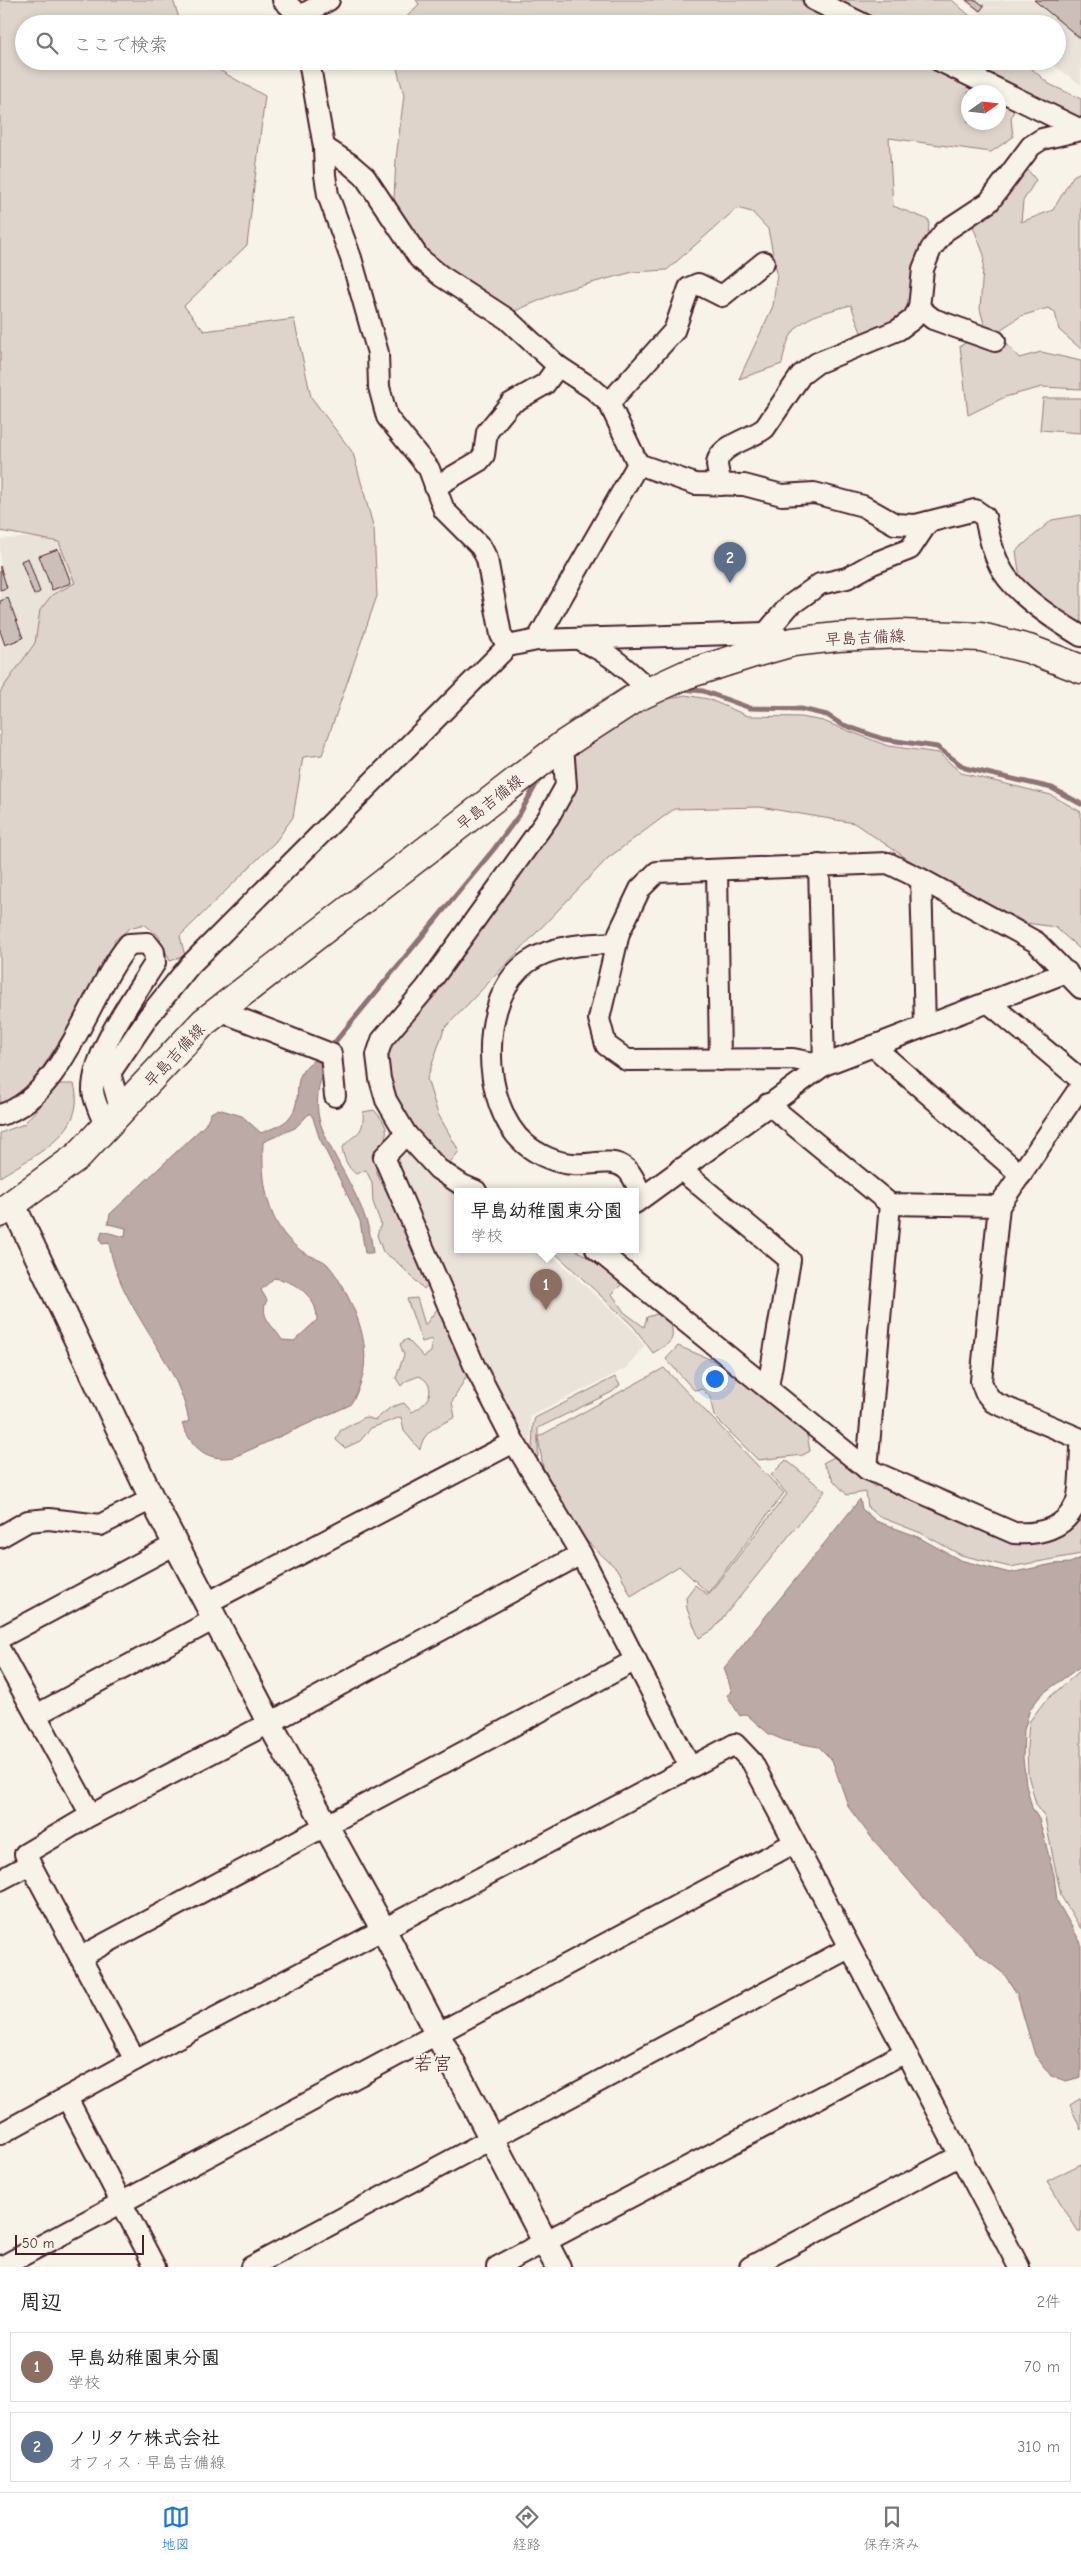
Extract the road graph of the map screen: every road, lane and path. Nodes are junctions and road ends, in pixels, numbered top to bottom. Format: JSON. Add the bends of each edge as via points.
{"nodes":[{"id":1,"x":283,"y":0,"type":"edge"},
{"id":2,"x":330,"y":0,"type":"edge"},
{"id":3,"x":814,"y":0,"type":"edge"},
{"id":4,"x":296,"y":15,"type":"edge"},
{"id":5,"x":308,"y":15,"type":"edge"},
{"id":6,"x":845,"y":15,"type":"edge"},
{"id":7,"x":311,"y":70,"type":"edge"},
{"id":8,"x":958,"y":70,"type":"edge"},
{"id":9,"x":1081,"y":130,"type":"edge"},
{"id":10,"x":324,"y":147,"type":"junction"},
{"id":11,"x":764,"y":262,"type":"dead end"},
{"id":12,"x":919,"y":308,"type":"junction"},
{"id":13,"x":995,"y":341,"type":"dead end"},
{"id":14,"x":558,"y":366,"type":"junction"},
{"id":15,"x":609,"y":403,"type":"junction"},
{"id":16,"x":638,"y":464,"type":"junction"},
{"id":17,"x":722,"y":485,"type":"junction"},
{"id":18,"x":435,"y":487,"type":"junction"},
{"id":19,"x":928,"y":522,"type":"junction"},
{"id":20,"x":766,"y":633,"type":"junction"},
{"id":21,"x":1081,"y":636,"type":"edge"},
{"id":22,"x":578,"y":639,"type":"junction"},
{"id":23,"x":537,"y":640,"type":"junction"},
{"id":24,"x":793,"y":642,"type":"junction"},
{"id":25,"x":508,"y":646,"type":"junction"},
{"id":26,"x":1081,"y":668,"type":"edge"},
{"id":27,"x":650,"y":690,"type":"junction"},
{"id":28,"x":562,"y":744,"type":"junction"},
{"id":29,"x":819,"y":865,"type":"junction"},
{"id":30,"x":717,"y":870,"type":"junction"},
{"id":31,"x":921,"y":879,"type":"junction"},
{"id":32,"x":616,"y":943,"type":"junction"},
{"id":33,"x":1067,"y":972,"type":"junction"},
{"id":34,"x":1081,"y":988,"type":"edge"},
{"id":35,"x":988,"y":1002,"type":"junction"},
{"id":36,"x":222,"y":1008,"type":"junction"},
{"id":37,"x":925,"y":1026,"type":"junction"},
{"id":38,"x":873,"y":1046,"type":"junction"},
{"id":39,"x":720,"y":1060,"type":"junction"},
{"id":40,"x":824,"y":1065,"type":"junction"},
{"id":41,"x":1081,"y":1080,"type":"edge"},
{"id":42,"x":1081,"y":1086,"type":"edge"},
{"id":43,"x":335,"y":1096,"type":"dead end"},
{"id":44,"x":768,"y":1104,"type":"junction"},
{"id":45,"x":0,"y":1115,"type":"edge"},
{"id":46,"x":114,"y":1120,"type":"junction"},
{"id":47,"x":406,"y":1134,"type":"junction"},
{"id":48,"x":680,"y":1169,"type":"junction"},
{"id":49,"x":1021,"y":1175,"type":"junction"},
{"id":50,"x":471,"y":1188,"type":"edge"},
{"id":51,"x":634,"y":1188,"type":"edge"},
{"id":52,"x":639,"y":1199,"type":"edge"},
{"id":53,"x":890,"y":1204,"type":"junction"},
{"id":54,"x":999,"y":1206,"type":"junction"},
{"id":55,"x":7,"y":1209,"type":"edge"},
{"id":56,"x":601,"y":1253,"type":"edge"},
{"id":57,"x":768,"y":1386,"type":"junction"},
{"id":58,"x":1081,"y":1439,"type":"edge"},
{"id":59,"x":514,"y":1442,"type":"junction"},
{"id":60,"x":1081,"y":1448,"type":"edge"},
{"id":61,"x":867,"y":1469,"type":"junction"},
{"id":62,"x":152,"y":1499,"type":"junction"},
{"id":63,"x":0,"y":1537,"type":"edge"},
{"id":64,"x":176,"y":1544,"type":"junction"},
{"id":65,"x":582,"y":1554,"type":"junction"},
{"id":66,"x":211,"y":1611,"type":"junction"},
{"id":67,"x":0,"y":1638,"type":"edge"},
{"id":68,"x":0,"y":1650,"type":"edge"},
{"id":69,"x":636,"y":1660,"type":"junction"},
{"id":70,"x":36,"y":1715,"type":"junction"},
{"id":71,"x":270,"y":1722,"type":"junction"},
{"id":72,"x":690,"y":1766,"type":"junction"},
{"id":73,"x":91,"y":1815,"type":"junction"},
{"id":74,"x":325,"y":1824,"type":"junction"},
{"id":75,"x":794,"y":1843,"type":"junction"},
{"id":76,"x":30,"y":1864,"type":"junction"},
{"id":77,"x":0,"y":1880,"type":"edge"},
{"id":78,"x":383,"y":1929,"type":"junction"},
{"id":79,"x":849,"y":1948,"type":"junction"},
{"id":80,"x":80,"y":1957,"type":"junction"},
{"id":81,"x":436,"y":2034,"type":"junction"},
{"id":82,"x":904,"y":2053,"type":"junction"},
{"id":83,"x":134,"y":2060,"type":"junction"},
{"id":84,"x":67,"y":2098,"type":"junction"},
{"id":85,"x":0,"y":2134,"type":"edge"},
{"id":86,"x":490,"y":2139,"type":"junction"},
{"id":87,"x":959,"y":2156,"type":"junction"},
{"id":88,"x":122,"y":2202,"type":"junction"},
{"id":89,"x":544,"y":2242,"type":"junction"},
{"id":90,"x":1013,"y":2265,"type":"edge"},
{"id":91,"x":1,"y":2267,"type":"edge"},
{"id":92,"x":156,"y":2267,"type":"edge"},
{"id":93,"x":251,"y":2267,"type":"edge"},
{"id":94,"x":497,"y":2267,"type":"edge"},
{"id":95,"x":558,"y":2267,"type":"edge"},
{"id":96,"x":750,"y":2267,"type":"edge"}],
"edges":[{"from":1,"to":4,"type":"street"},
{"from":2,"to":5,"type":"street"},
{"from":3,"to":6,"type":"street"},
{"from":7,"to":10,"type":"street"},
{"from":8,"to":9,"type":"street"},
{"from":9,"to":12,"type":"street","via":[[1042,138],[1031,146],[989,202],[945,231],[931,249],[923,270]]},
{"from":10,"to":14,"type":"street","via":[[364,178],[419,258],[508,319]]},
{"from":10,"to":18,"type":"street","via":[[328,194],[351,258],[378,353],[379,387],[387,417],[429,469]]},
{"from":11,"to":15,"type":"street","via":[[722,296],[698,284],[689,288],[674,330]]},
{"from":12,"to":13,"type":"street","via":[[933,320]]},
{"from":12,"to":17,"type":"street","via":[[913,319],[898,330],[817,363],[802,375],[765,428],[721,454],[717,464]]},
{"from":14,"to":15,"type":"street"},
{"from":14,"to":18,"type":"street","via":[[545,384],[510,404],[487,432],[484,454],[478,460]]},
{"from":15,"to":16,"type":"street"},
{"from":16,"to":17,"type":"street","via":[[695,484]]},
{"from":16,"to":23,"type":"street"},
{"from":17,"to":19,"type":"street","via":[[744,485],[782,495],[814,493],[864,506],[895,524]]},
{"from":18,"to":25,"type":"street","via":[[444,510],[481,547],[488,559],[501,635]]},
{"from":19,"to":20,"type":"street","via":[[910,549],[847,578],[820,584],[789,606]]},
{"from":19,"to":21,"type":"street","via":[[975,510],[985,517],[990,543],[1004,573],[1020,591]]},
{"from":20,"to":22,"type":"street"},
{"from":20,"to":24,"type":"street"},
{"from":22,"to":23,"type":"street"},
{"from":22,"to":27,"type":"street","via":[[610,655]]},
{"from":23,"to":25,"type":"street"},
{"from":24,"to":26,"type":"main road","name":"早島吉備線","via":[[901,634],[981,637],[1029,649]]},
{"from":24,"to":27,"type":"main road","name":"早島吉備線","via":[[719,664]]},
{"from":25,"to":46,"type":"street","via":[[190,965],[148,1017],[110,1073]]},
{"from":27,"to":28,"type":"main road","name":"早島吉備線"},
{"from":28,"to":36,"type":"main road","name":"早島吉備線"},
{"from":28,"to":47,"type":"street","via":[[566,786],[548,818],[426,988],[382,1040],[377,1055],[380,1079],[386,1100]]},
{"from":29,"to":30,"type":"street"},
{"from":29,"to":31,"type":"street","via":[[888,863]]},
{"from":29,"to":40,"type":"street"},
{"from":30,"to":32,"type":"street","via":[[656,872],[640,889]]},
{"from":30,"to":39,"type":"street"},
{"from":31,"to":33,"type":"street","via":[[1036,942]]},
{"from":31,"to":37,"type":"street"},
{"from":32,"to":39,"type":"street","via":[[599,1019],[606,1045],[627,1060]]},
{"from":32,"to":51,"type":"street","via":[[581,945],[547,954],[528,962],[509,980],[495,1010],[491,1037],[494,1085],[504,1117],[524,1143],[548,1158],[573,1164],[617,1163],[627,1169]]},
{"from":33,"to":34,"type":"street"},
{"from":33,"to":35,"type":"street"},
{"from":35,"to":37,"type":"street"},
{"from":35,"to":41,"type":"street"},
{"from":36,"to":43,"type":"street","via":[[249,1022],[327,1051]]},
{"from":36,"to":46,"type":"main road","name":"早島吉備線","via":[[204,1022]]},
{"from":37,"to":38,"type":"street"},
{"from":38,"to":40,"type":"street"},
{"from":38,"to":49,"type":"street"},
{"from":39,"to":40,"type":"street","via":[[793,1059]]},
{"from":40,"to":44,"type":"street"},
{"from":42,"to":49,"type":"street"},
{"from":44,"to":48,"type":"street"},
{"from":44,"to":53,"type":"street"},
{"from":45,"to":46,"type":"street","via":[[14,1111],[41,1090],[121,954],[129,944],[147,943],[154,952],[155,963],[119,1021],[96,1067],[93,1092]]},
{"from":46,"to":55,"type":"main road","name":"早島吉備線","via":[[78,1156]]},
{"from":47,"to":50,"type":"street","via":[[438,1168]]},
{"from":47,"to":59,"type":"street","via":[[384,1157],[474,1365]]},
{"from":48,"to":52,"type":"street"},
{"from":48,"to":57,"type":"street","via":[[790,1260]]},
{"from":49,"to":54,"type":"street"},
{"from":53,"to":54,"type":"street"},
{"from":53,"to":61,"type":"street"},
{"from":54,"to":58,"type":"street","via":[[981,1382],[993,1402]]},
{"from":55,"to":62,"type":"street"},
{"from":56,"to":57,"type":"street"},
{"from":57,"to":61,"type":"street"},
{"from":59,"to":65,"type":"street"},
{"from":59,"to":66,"type":"street"},
{"from":60,"to":61,"type":"street","via":[[1077,1503],[1066,1520],[1047,1531],[1031,1534],[1014,1533]]},
{"from":62,"to":63,"type":"street","via":[[100,1525],[49,1519],[28,1521]]},
{"from":62,"to":64,"type":"street"},
{"from":64,"to":66,"type":"street"},
{"from":64,"to":67,"type":"street"},
{"from":65,"to":69,"type":"street"},
{"from":65,"to":71,"type":"street"},
{"from":66,"to":70,"type":"street"},
{"from":66,"to":71,"type":"street"},
{"from":68,"to":70,"type":"street"},
{"from":69,"to":72,"type":"street"},
{"from":69,"to":74,"type":"street"},
{"from":70,"to":73,"type":"street"},
{"from":71,"to":73,"type":"street"},
{"from":71,"to":74,"type":"street"},
{"from":72,"to":75,"type":"street","via":[[735,1744],[752,1762]]},
{"from":72,"to":78,"type":"street"},
{"from":73,"to":76,"type":"street","via":[[25,1854]]},
{"from":74,"to":78,"type":"street"},
{"from":74,"to":80,"type":"street"},
{"from":75,"to":79,"type":"street"},
{"from":75,"to":81,"type":"street"},
{"from":76,"to":77,"type":"street"},
{"from":76,"to":80,"type":"street"},
{"from":78,"to":81,"type":"street"},
{"from":78,"to":83,"type":"street"},
{"from":79,"to":82,"type":"street"},
{"from":79,"to":86,"type":"street"},
{"from":80,"to":83,"type":"street"},
{"from":81,"to":86,"type":"street"},
{"from":81,"to":88,"type":"street"},
{"from":82,"to":87,"type":"street"},
{"from":82,"to":89,"type":"street"},
{"from":83,"to":84,"type":"street"},
{"from":84,"to":85,"type":"street"},
{"from":84,"to":88,"type":"street"},
{"from":86,"to":89,"type":"street"},
{"from":86,"to":93,"type":"street"},
{"from":87,"to":90,"type":"street"},
{"from":87,"to":96,"type":"street"},
{"from":88,"to":91,"type":"street"},
{"from":88,"to":92,"type":"street"},
{"from":89,"to":94,"type":"street"},
{"from":89,"to":95,"type":"street"}]}
